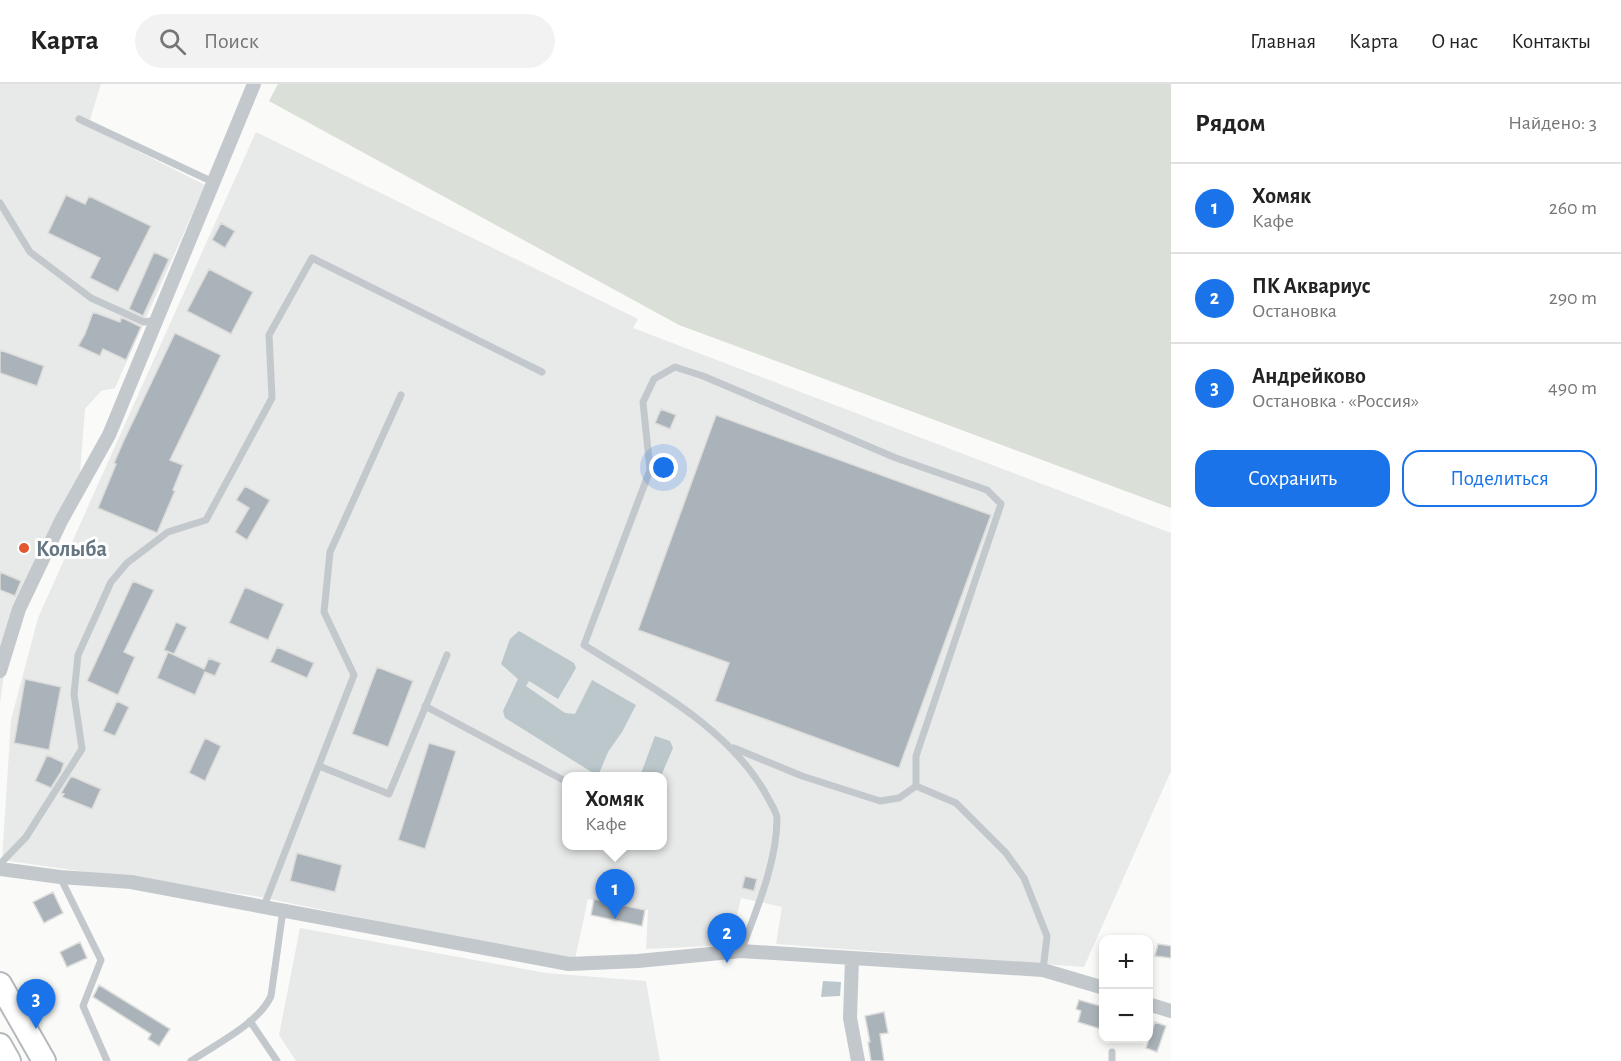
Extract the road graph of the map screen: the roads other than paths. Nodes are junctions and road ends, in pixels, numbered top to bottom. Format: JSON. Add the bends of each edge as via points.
{"nodes":[{"id":1,"x":254,"y":84,"type":"edge"},
{"id":2,"x":79,"y":119,"type":"dead end"},
{"id":3,"x":213,"y":182,"type":"junction"},
{"id":4,"x":0,"y":203,"type":"edge"},
{"id":5,"x":157,"y":320,"type":"junction"},
{"id":6,"x":542,"y":372,"type":"dead end"},
{"id":7,"x":401,"y":395,"type":"dead end"},
{"id":8,"x":447,"y":655,"type":"dead end"},
{"id":9,"x":0,"y":671,"type":"edge"},
{"id":10,"x":425,"y":706,"type":"junction"},
{"id":11,"x":731,"y":747,"type":"junction"},
{"id":12,"x":319,"y":765,"type":"junction"},
{"id":13,"x":562,"y":779,"type":"edge"},
{"id":14,"x":916,"y":786,"type":"junction"},
{"id":15,"x":0,"y":864,"type":"edge"},
{"id":16,"x":0,"y":869,"type":"edge"},
{"id":17,"x":60,"y":877,"type":"junction"},
{"id":18,"x":264,"y":906,"type":"junction"},
{"id":19,"x":283,"y":910,"type":"junction"},
{"id":20,"x":741,"y":951,"type":"junction"},
{"id":21,"x":852,"y":959,"type":"junction"},
{"id":22,"x":1043,"y":970,"type":"junction"},
{"id":23,"x":0,"y":984,"type":"edge"},
{"id":24,"x":1099,"y":987,"type":"edge"},
{"id":25,"x":0,"y":1002,"type":"edge"},
{"id":26,"x":1153,"y":1005,"type":"edge"},
{"id":27,"x":1171,"y":1011,"type":"edge"},
{"id":28,"x":250,"y":1021,"type":"junction"},
{"id":29,"x":0,"y":1046,"type":"edge"},
{"id":30,"x":1112,"y":1052,"type":"dead end"},
{"id":31,"x":9,"y":1061,"type":"edge"},
{"id":32,"x":34,"y":1061,"type":"edge"},
{"id":33,"x":44,"y":1061,"type":"edge"},
{"id":34,"x":107,"y":1061,"type":"edge"},
{"id":35,"x":191,"y":1061,"type":"edge"},
{"id":36,"x":277,"y":1061,"type":"edge"},
{"id":37,"x":858,"y":1061,"type":"edge"},
{"id":38,"x":1112,"y":1061,"type":"edge"}],
"edges":[{"from":1,"to":3,"type":"street"},
{"from":2,"to":3,"type":"lane"},
{"from":3,"to":5,"type":"street"},
{"from":4,"to":5,"type":"lane","via":[[30,252],[91,298],[144,322]]},
{"from":5,"to":9,"type":"street","via":[[109,435],[61,521],[19,609]]},
{"from":6,"to":15,"type":"lane","via":[[312,258],[268,335],[272,398],[206,520],[168,532],[127,563],[111,582],[78,655],[74,694],[82,749],[26,837]]},
{"from":7,"to":12,"type":"lane","via":[[330,552],[324,612],[354,675]]},
{"from":8,"to":10,"type":"lane"},
{"from":10,"to":12,"type":"lane","via":[[389,794]]},
{"from":10,"to":13,"type":"lane"},
{"from":11,"to":14,"type":"lane","via":[[802,776],[880,801],[899,798]]},
{"from":11,"to":14,"type":"lane","via":[[650,686],[584,645],[650,470],[643,402],[654,379],[675,367],[896,458],[987,490],[1001,504],[919,746]]},
{"from":11,"to":20,"type":"lane","via":[[761,784],[777,816],[763,892]]},
{"from":12,"to":18,"type":"lane"},
{"from":14,"to":22,"type":"lane","via":[[956,803],[1006,853],[1024,878],[1047,936]]},
{"from":16,"to":17,"type":"street"},
{"from":17,"to":18,"type":"street","via":[[130,882]]},
{"from":17,"to":34,"type":"lane","via":[[100,960],[83,1006]]},
{"from":18,"to":19,"type":"street"},
{"from":19,"to":20,"type":"street","via":[[569,963]]},
{"from":19,"to":28,"type":"lane","via":[[271,996]]},
{"from":20,"to":21,"type":"street"},
{"from":21,"to":22,"type":"street"},
{"from":21,"to":37,"type":"street","via":[[850,1018]]},
{"from":22,"to":24,"type":"street"},
{"from":23,"to":33,"type":"highway"},
{"from":25,"to":32,"type":"highway"},
{"from":26,"to":27,"type":"street"},
{"from":28,"to":35,"type":"lane"},
{"from":28,"to":36,"type":"lane"},
{"from":29,"to":31,"type":"highway"},
{"from":30,"to":38,"type":"lane"}]}
